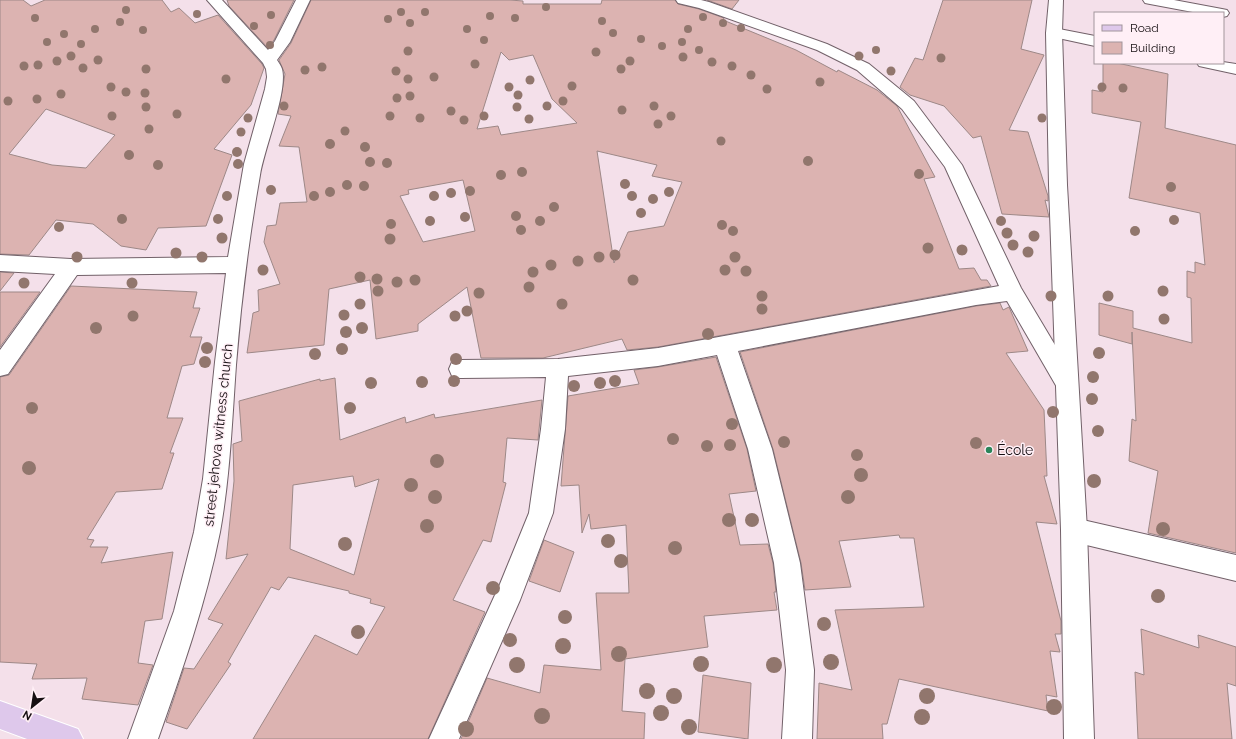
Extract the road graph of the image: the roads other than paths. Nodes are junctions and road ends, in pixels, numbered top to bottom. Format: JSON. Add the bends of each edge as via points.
{"nodes":[{"id":1,"x":214,"y":0,"type":"edge"},
{"id":2,"x":303,"y":0,"type":"edge"},
{"id":3,"x":683,"y":0,"type":"edge"},
{"id":4,"x":1056,"y":0,"type":"edge"},
{"id":5,"x":1150,"y":0,"type":"edge"},
{"id":6,"x":1217,"y":12,"type":"edge"},
{"id":7,"x":1224,"y":13,"type":"edge"},
{"id":8,"x":1236,"y":16,"type":"edge"},
{"id":9,"x":1054,"y":33,"type":"junction"},
{"id":10,"x":1094,"y":41,"type":"edge"},
{"id":11,"x":269,"y":60,"type":"junction"},
{"id":12,"x":1210,"y":64,"type":"edge"},
{"id":13,"x":1236,"y":69,"type":"edge"},
{"id":14,"x":0,"y":263,"type":"edge"},
{"id":15,"x":236,"y":265,"type":"junction"},
{"id":16,"x":71,"y":267,"type":"junction"},
{"id":17,"x":1012,"y":292,"type":"junction"},
{"id":18,"x":725,"y":345,"type":"junction"},
{"id":19,"x":0,"y":367,"type":"edge"},
{"id":20,"x":558,"y":368,"type":"junction"},
{"id":21,"x":460,"y":369,"type":"dead end"},
{"id":22,"x":1066,"y":382,"type":"junction"},
{"id":23,"x":1074,"y":530,"type":"junction"},
{"id":24,"x":1236,"y":568,"type":"edge"},
{"id":25,"x":1,"y":718,"type":"edge"},
{"id":26,"x":68,"y":739,"type":"edge"},
{"id":27,"x":143,"y":739,"type":"edge"},
{"id":28,"x":444,"y":739,"type":"edge"},
{"id":29,"x":797,"y":739,"type":"edge"},
{"id":30,"x":1080,"y":739,"type":"edge"}],
"edges":[{"from":1,"to":11,"type":"street"},
{"from":2,"to":11,"type":"street","via":[[282,42]]},
{"from":3,"to":17,"type":"street","via":[[822,47],[863,67],[908,105],[953,165]]},
{"from":4,"to":9,"type":"street"},
{"from":5,"to":6,"type":"street"},
{"from":7,"to":8,"type":"street"},
{"from":9,"to":10,"type":"street"},
{"from":9,"to":22,"type":"street"},
{"from":11,"to":15,"type":"street","name":"street jehova witness church","via":[[275,70],[275,84],[253,160]]},
{"from":12,"to":13,"type":"street"},
{"from":14,"to":16,"type":"street"},
{"from":15,"to":16,"type":"street"},
{"from":15,"to":27,"type":"street","name":"street jehova witness church","via":[[208,531],[194,590],[173,658]]},
{"from":16,"to":19,"type":"street"},
{"from":17,"to":18,"type":"street"},
{"from":17,"to":22,"type":"street"},
{"from":18,"to":20,"type":"street","via":[[658,357]]},
{"from":18,"to":29,"type":"street","via":[[760,449],[787,563],[800,670]]},
{"from":20,"to":21,"type":"street"},
{"from":20,"to":28,"type":"street","via":[[553,429],[541,513],[511,591]]},
{"from":22,"to":23,"type":"street"},
{"from":23,"to":24,"type":"street"},
{"from":23,"to":30,"type":"street"},
{"from":25,"to":26,"type":"main road"}]}
